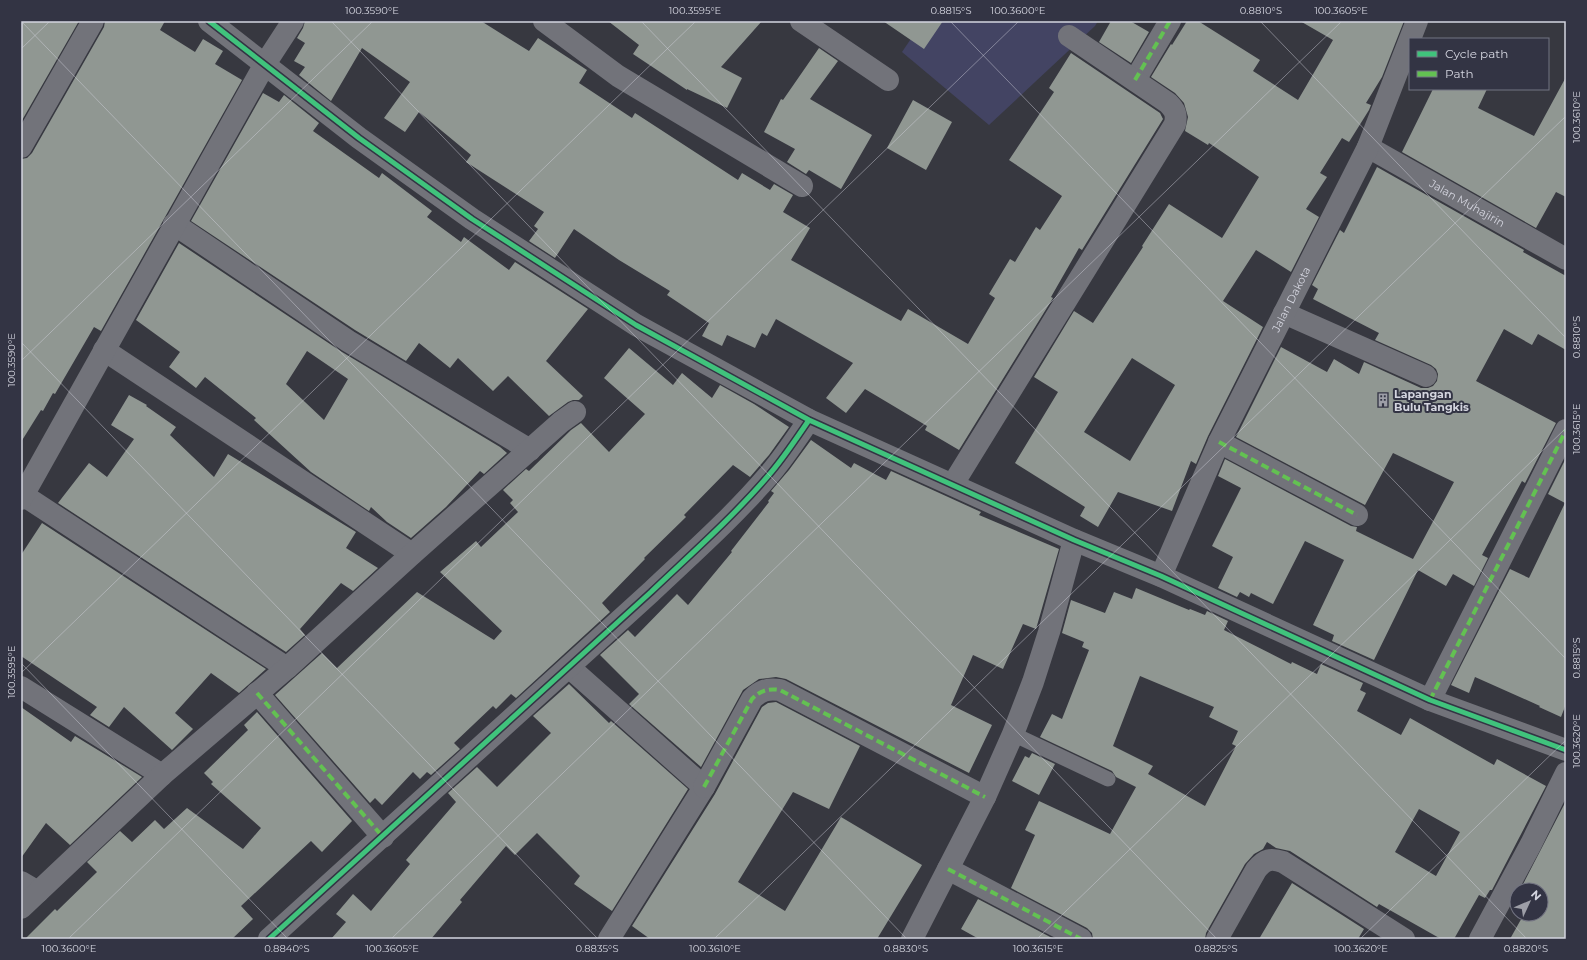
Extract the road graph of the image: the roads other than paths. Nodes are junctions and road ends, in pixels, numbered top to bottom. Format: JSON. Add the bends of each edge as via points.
{"nodes":[{"id":1,"x":93,"y":21,"type":"edge"},
{"id":2,"x":209,"y":21,"type":"edge"},
{"id":3,"x":294,"y":21,"type":"edge"},
{"id":4,"x":544,"y":21,"type":"edge"},
{"id":5,"x":800,"y":21,"type":"edge"},
{"id":6,"x":1170,"y":21,"type":"edge"},
{"id":7,"x":1416,"y":21,"type":"edge"},
{"id":8,"x":1069,"y":36,"type":"dead end"},
{"id":9,"x":1410,"y":38,"type":"edge"},
{"id":10,"x":1409,"y":39,"type":"edge"},
{"id":11,"x":265,"y":64,"type":"junction"},
{"id":12,"x":888,"y":80,"type":"dead end"},
{"id":13,"x":1135,"y":80,"type":"junction"},
{"id":14,"x":21,"y":147,"type":"edge"},
{"id":15,"x":1368,"y":147,"type":"junction"},
{"id":16,"x":802,"y":186,"type":"dead end"},
{"id":17,"x":174,"y":224,"type":"junction"},
{"id":18,"x":1565,"y":255,"type":"edge"},
{"id":19,"x":1284,"y":314,"type":"junction"},
{"id":20,"x":104,"y":350,"type":"junction"},
{"id":21,"x":1426,"y":376,"type":"dead end"},
{"id":22,"x":575,"y":412,"type":"dead end"},
{"id":23,"x":809,"y":420,"type":"junction"},
{"id":24,"x":1566,"y":430,"type":"edge"},
{"id":25,"x":1219,"y":442,"type":"junction"},
{"id":26,"x":530,"y":450,"type":"junction"},
{"id":27,"x":953,"y":484,"type":"junction"},
{"id":28,"x":22,"y":497,"type":"edge"},
{"id":29,"x":1357,"y":515,"type":"dead end"},
{"id":30,"x":1074,"y":540,"type":"junction"},
{"id":31,"x":412,"y":554,"type":"junction"},
{"id":32,"x":1161,"y":576,"type":"junction"},
{"id":33,"x":569,"y":667,"type":"junction"},
{"id":34,"x":286,"y":668,"type":"junction"},
{"id":35,"x":21,"y":687,"type":"edge"},
{"id":36,"x":257,"y":693,"type":"junction"},
{"id":37,"x":1430,"y":700,"type":"junction"},
{"id":38,"x":1013,"y":734,"type":"junction"},
{"id":39,"x":1566,"y":750,"type":"edge"},
{"id":40,"x":1566,"y":773,"type":"edge"},
{"id":41,"x":162,"y":775,"type":"junction"},
{"id":42,"x":1108,"y":779,"type":"dead end"},
{"id":43,"x":704,"y":787,"type":"junction"},
{"id":44,"x":986,"y":797,"type":"junction"},
{"id":45,"x":383,"y":837,"type":"junction"},
{"id":46,"x":948,"y":869,"type":"junction"},
{"id":47,"x":29,"y":887,"type":"edge"},
{"id":48,"x":21,"y":908,"type":"edge"},
{"id":49,"x":1375,"y":931,"type":"edge"},
{"id":50,"x":914,"y":938,"type":"edge"},
{"id":51,"x":269,"y":939,"type":"edge"},
{"id":52,"x":609,"y":939,"type":"edge"},
{"id":53,"x":1081,"y":939,"type":"edge"},
{"id":54,"x":1217,"y":939,"type":"edge"},
{"id":55,"x":1404,"y":939,"type":"edge"},
{"id":56,"x":1480,"y":939,"type":"edge"}],
"edges":[{"from":1,"to":14,"type":"street"},
{"from":2,"to":11,"type":"street"},
{"from":3,"to":11,"type":"street"},
{"from":4,"to":16,"type":"street","via":[[618,76]]},
{"from":5,"to":12,"type":"street"},
{"from":6,"to":13,"type":"street"},
{"from":7,"to":9,"type":"street","name":"Jalan Dakota"},
{"from":8,"to":13,"type":"street"},
{"from":10,"to":15,"type":"street","name":"Jalan Dakota"},
{"from":11,"to":17,"type":"street"},
{"from":11,"to":23,"type":"street","via":[[360,138],[472,219],[636,325]]},
{"from":13,"to":27,"type":"street","via":[[1174,108],[1175,124]]},
{"from":15,"to":18,"type":"street","name":"Jalan Muhajirin"},
{"from":15,"to":19,"type":"street","name":"Jalan Dakota"},
{"from":17,"to":20,"type":"street"},
{"from":17,"to":26,"type":"street","via":[[348,341]]},
{"from":19,"to":21,"type":"street"},
{"from":19,"to":25,"type":"street","name":"Jalan Dakota"},
{"from":20,"to":28,"type":"street"},
{"from":20,"to":31,"type":"street"},
{"from":22,"to":26,"type":"street"},
{"from":23,"to":27,"type":"street"},
{"from":23,"to":33,"type":"street","via":[[783,458],[747,499]]},
{"from":24,"to":37,"type":"street"},
{"from":25,"to":29,"type":"street"},
{"from":25,"to":32,"type":"street","name":"Jalan Dakota"},
{"from":26,"to":31,"type":"street"},
{"from":27,"to":30,"type":"street"},
{"from":28,"to":34,"type":"street"},
{"from":30,"to":32,"type":"street"},
{"from":30,"to":38,"type":"street","via":[[1049,632]]},
{"from":31,"to":34,"type":"street"},
{"from":32,"to":37,"type":"street"},
{"from":33,"to":43,"type":"street"},
{"from":33,"to":45,"type":"street"},
{"from":34,"to":36,"type":"street"},
{"from":35,"to":41,"type":"street"},
{"from":36,"to":41,"type":"street"},
{"from":36,"to":45,"type":"street"},
{"from":37,"to":39,"type":"street"},
{"from":38,"to":42,"type":"lane"},
{"from":38,"to":44,"type":"street"},
{"from":40,"to":56,"type":"street"},
{"from":41,"to":47,"type":"street"},
{"from":43,"to":44,"type":"street","via":[[752,699],[760,692],[773,689],[780,690]]},
{"from":43,"to":52,"type":"street"},
{"from":44,"to":46,"type":"street"},
{"from":45,"to":51,"type":"street"},
{"from":46,"to":50,"type":"street"},
{"from":46,"to":53,"type":"street"},
{"from":47,"to":48,"type":"street"},
{"from":49,"to":54,"type":"street","via":[[1283,862],[1268,859],[1256,870]]},
{"from":49,"to":55,"type":"street"}]}
